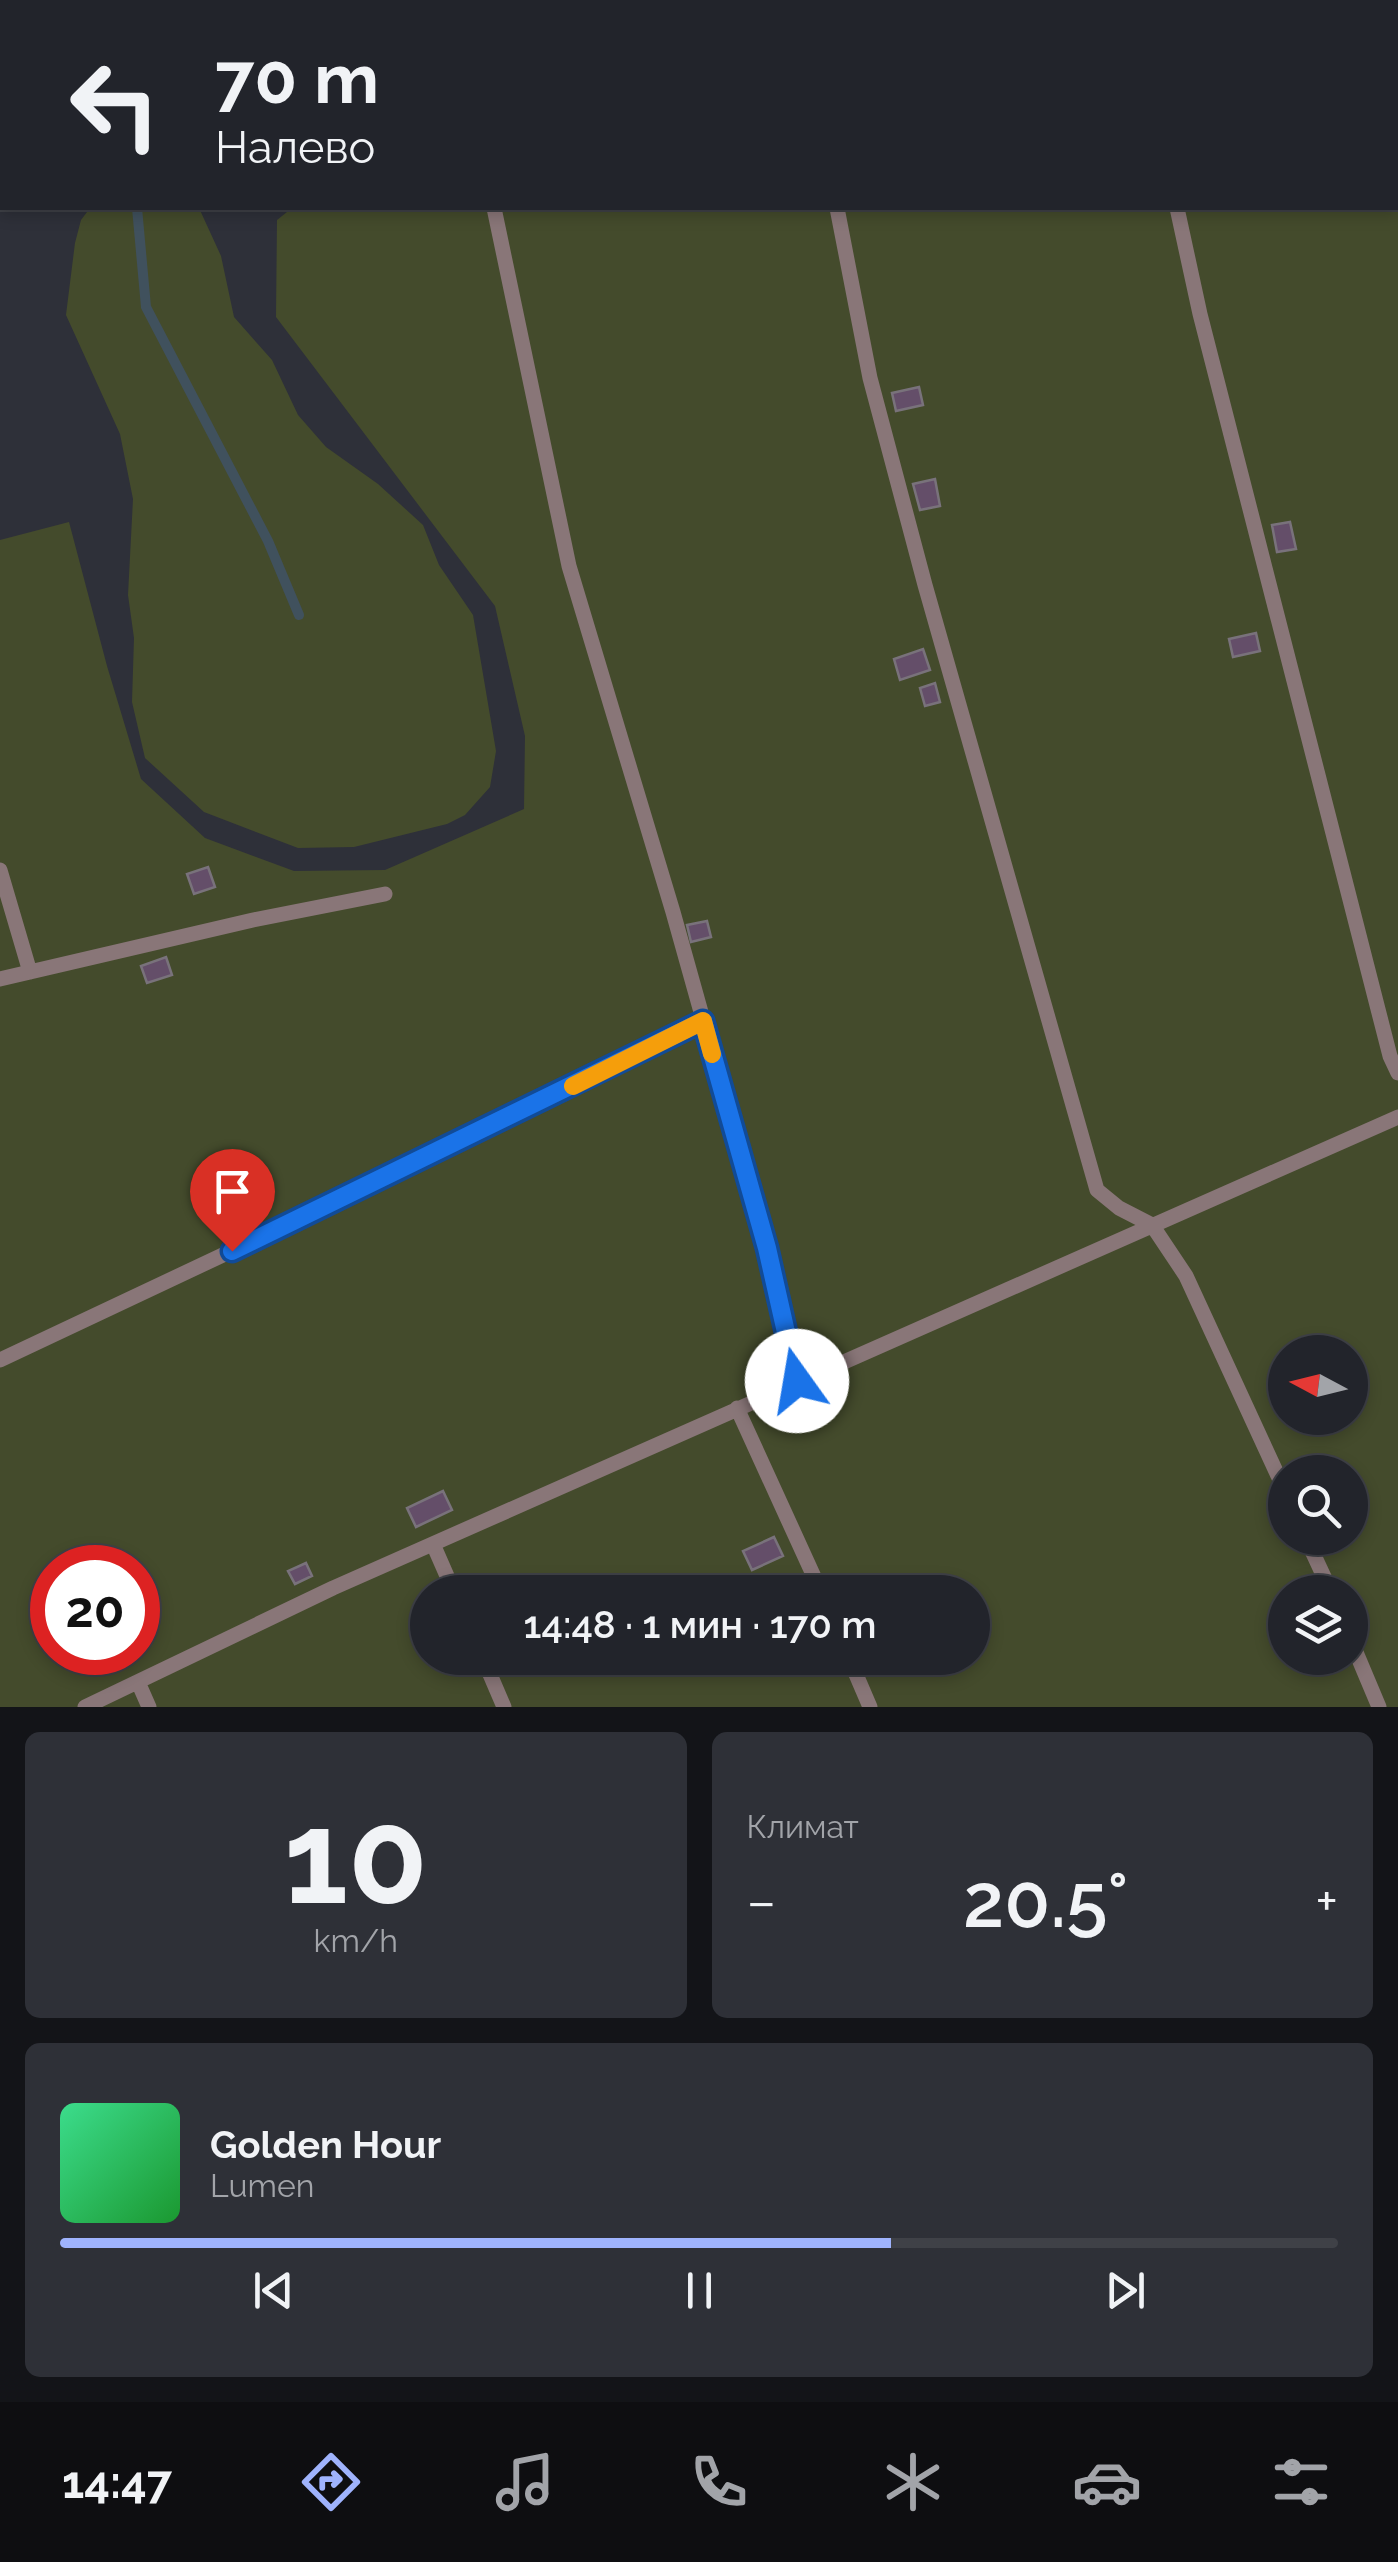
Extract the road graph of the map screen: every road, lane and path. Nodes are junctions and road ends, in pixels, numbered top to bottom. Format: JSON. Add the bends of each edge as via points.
{"nodes":[{"id":1,"x":494,"y":210,"type":"edge"},
{"id":2,"x":837,"y":210,"type":"edge"},
{"id":3,"x":1177,"y":210,"type":"edge"},
{"id":4,"x":0,"y":870,"type":"edge"},
{"id":5,"x":385,"y":894,"type":"dead end"},
{"id":6,"x":30,"y":972,"type":"junction"},
{"id":7,"x":0,"y":979,"type":"edge"},
{"id":8,"x":703,"y":1021,"type":"junction"},
{"id":9,"x":1398,"y":1073,"type":"edge"},
{"id":10,"x":1398,"y":1117,"type":"edge"},
{"id":11,"x":1152,"y":1225,"type":"junction"},
{"id":12,"x":0,"y":1360,"type":"edge"},
{"id":13,"x":797,"y":1381,"type":"junction"},
{"id":14,"x":737,"y":1408,"type":"junction"},
{"id":15,"x":1268,"y":1455,"type":"edge"},
{"id":16,"x":433,"y":1544,"type":"junction"},
{"id":17,"x":447,"y":1575,"type":"edge"},
{"id":18,"x":813,"y":1575,"type":"edge"},
{"id":19,"x":490,"y":1675,"type":"edge"},
{"id":20,"x":856,"y":1675,"type":"edge"},
{"id":21,"x":1366,"y":1675,"type":"edge"},
{"id":22,"x":138,"y":1682,"type":"junction"},
{"id":23,"x":85,"y":1707,"type":"edge"},
{"id":24,"x":149,"y":1707,"type":"edge"},
{"id":25,"x":504,"y":1707,"type":"edge"},
{"id":26,"x":870,"y":1707,"type":"edge"},
{"id":27,"x":1379,"y":1707,"type":"edge"}],
"edges":[{"from":1,"to":8,"type":"lane","via":[[569,566]]},
{"from":2,"to":11,"type":"lane","via":[[875,397],[924,585],[1079,1133],[1098,1190]]},
{"from":3,"to":9,"type":"lane"},
{"from":4,"to":6,"type":"lane"},
{"from":5,"to":6,"type":"lane"},
{"from":6,"to":7,"type":"lane"},
{"from":8,"to":12,"type":"lane"},
{"from":8,"to":13,"type":"lane"},
{"from":10,"to":11,"type":"lane"},
{"from":11,"to":13,"type":"lane"},
{"from":11,"to":15,"type":"lane","via":[[1186,1276]]},
{"from":13,"to":14,"type":"lane"},
{"from":14,"to":16,"type":"lane"},
{"from":14,"to":18,"type":"lane"},
{"from":16,"to":17,"type":"lane"},
{"from":16,"to":22,"type":"lane"},
{"from":19,"to":25,"type":"lane"},
{"from":20,"to":26,"type":"lane"},
{"from":21,"to":27,"type":"lane"},
{"from":22,"to":23,"type":"lane"},
{"from":22,"to":24,"type":"lane"}]}
